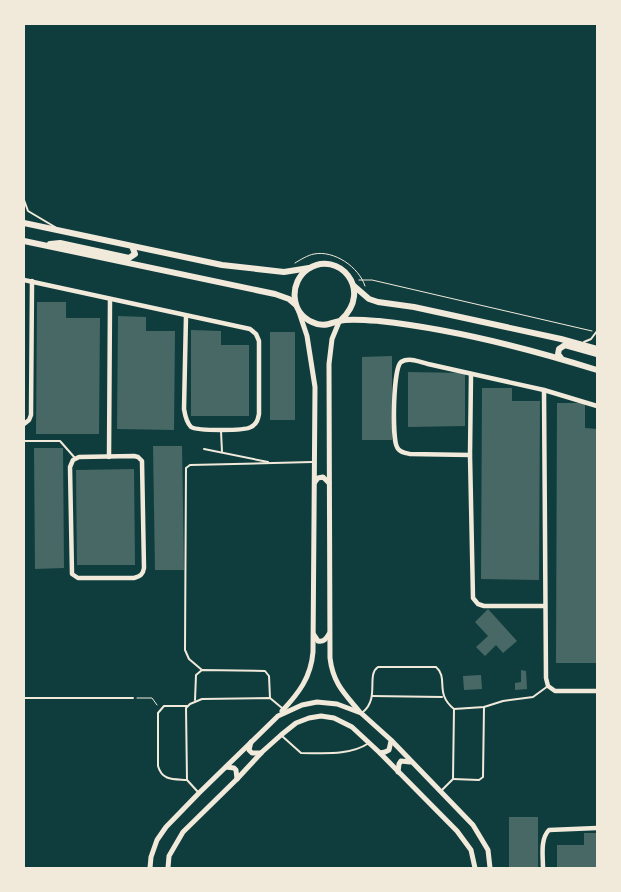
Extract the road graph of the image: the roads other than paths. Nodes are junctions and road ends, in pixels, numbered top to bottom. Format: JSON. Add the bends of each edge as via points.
{"nodes":[{"id":1,"x":24,"y":140,"type":"edge"},
{"id":2,"x":24,"y":149,"type":"edge"},
{"id":3,"x":24,"y":200,"type":"edge"},
{"id":4,"x":24,"y":223,"type":"edge"},
{"id":5,"x":66,"y":232,"type":"junction"},
{"id":6,"x":24,"y":241,"type":"edge"},
{"id":7,"x":44,"y":245,"type":"junction"},
{"id":8,"x":132,"y":246,"type":"junction"},
{"id":9,"x":310,"y":268,"type":"junction"},
{"id":10,"x":24,"y":280,"type":"edge"},
{"id":11,"x":32,"y":282,"type":"junction"},
{"id":12,"x":353,"y":284,"type":"junction"},
{"id":13,"x":110,"y":299,"type":"junction"},
{"id":14,"x":298,"y":308,"type":"junction"},
{"id":15,"x":186,"y":316,"type":"junction"},
{"id":16,"x":340,"y":321,"type":"junction"},
{"id":17,"x":597,"y":331,"type":"edge"},
{"id":18,"x":580,"y":344,"type":"junction"},
{"id":19,"x":597,"y":350,"type":"edge"},
{"id":20,"x":597,"y":354,"type":"edge"},
{"id":21,"x":561,"y":358,"type":"junction"},
{"id":22,"x":597,"y":370,"type":"edge"},
{"id":23,"x":471,"y":374,"type":"junction"},
{"id":24,"x":544,"y":390,"type":"junction"},
{"id":25,"x":597,"y":406,"type":"edge"},
{"id":26,"x":24,"y":424,"type":"edge"},
{"id":27,"x":221,"y":429,"type":"junction"},
{"id":28,"x":24,"y":442,"type":"edge"},
{"id":29,"x":204,"y":449,"type":"dead end"},
{"id":30,"x":222,"y":453,"type":"junction"},
{"id":31,"x":470,"y":455,"type":"junction"},
{"id":32,"x":109,"y":456,"type":"junction"},
{"id":33,"x":76,"y":458,"type":"junction"},
{"id":34,"x":314,"y":462,"type":"junction"},
{"id":35,"x":273,"y":463,"type":"junction"},
{"id":36,"x":314,"y":483,"type":"junction"},
{"id":37,"x":330,"y":483,"type":"junction"},
{"id":38,"x":545,"y":606,"type":"junction"},
{"id":39,"x":313,"y":634,"type":"junction"},
{"id":40,"x":329,"y":634,"type":"junction"},
{"id":41,"x":202,"y":670,"type":"junction"},
{"id":42,"x":548,"y":686,"type":"junction"},
{"id":43,"x":597,"y":691,"type":"edge"},
{"id":44,"x":372,"y":696,"type":"junction"},
{"id":45,"x":443,"y":696,"type":"junction"},
{"id":46,"x":24,"y":698,"type":"edge"},
{"id":47,"x":133,"y":698,"type":"road end"},
{"id":48,"x":270,"y":698,"type":"junction"},
{"id":49,"x":195,"y":700,"type":"junction"},
{"id":50,"x":188,"y":706,"type":"junction"},
{"id":51,"x":484,"y":707,"type":"junction"},
{"id":52,"x":454,"y":709,"type":"junction"},
{"id":53,"x":283,"y":710,"type":"junction"},
{"id":54,"x":361,"y":713,"type":"junction"},
{"id":55,"x":278,"y":716,"type":"junction"},
{"id":56,"x":281,"y":735,"type":"junction"},
{"id":57,"x":390,"y":740,"type":"junction"},
{"id":58,"x":251,"y":742,"type":"junction"},
{"id":59,"x":370,"y":743,"type":"junction"},
{"id":60,"x":262,"y":752,"type":"junction"},
{"id":61,"x":380,"y":753,"type":"junction"},
{"id":62,"x":411,"y":762,"type":"junction"},
{"id":63,"x":226,"y":767,"type":"junction"},
{"id":64,"x":398,"y":772,"type":"junction"},
{"id":65,"x":237,"y":779,"type":"junction"},
{"id":66,"x":452,"y":779,"type":"junction"},
{"id":67,"x":187,"y":780,"type":"junction"},
{"id":68,"x":440,"y":792,"type":"junction"},
{"id":69,"x":199,"y":793,"type":"junction"},
{"id":70,"x":597,"y":828,"type":"edge"},
{"id":71,"x":150,"y":868,"type":"edge"},
{"id":72,"x":168,"y":868,"type":"edge"},
{"id":73,"x":475,"y":868,"type":"edge"},
{"id":74,"x":490,"y":868,"type":"edge"},
{"id":75,"x":544,"y":868,"type":"edge"}],
"edges":[{"from":1,"to":2,"type":"lane"},
{"from":3,"to":5,"type":"lane","via":[[31,214]]},
{"from":4,"to":5,"type":"main road"},
{"from":5,"to":8,"type":"main road"},
{"from":6,"to":7,"type":"main road"},
{"from":7,"to":8,"type":"main road","via":[[60,243],[128,258],[135,254]]},
{"from":7,"to":14,"type":"main road","via":[[275,294],[289,299]]},
{"from":8,"to":9,"type":"main road","via":[[259,270],[284,272]]},
{"from":9,"to":12,"type":"main road","via":[[326,264],[334,266],[347,274]]},
{"from":9,"to":14,"type":"main road","via":[[303,273],[295,288]]},
{"from":10,"to":11,"type":"street"},
{"from":11,"to":13,"type":"street"},
{"from":11,"to":26,"type":"street","via":[[31,415]]},
{"from":12,"to":16,"type":"main road","via":[[353,305]]},
{"from":12,"to":18,"type":"main road","via":[[369,299],[378,302]]},
{"from":13,"to":15,"type":"street"},
{"from":13,"to":32,"type":"street"},
{"from":14,"to":16,"type":"main road","via":[[312,323],[330,325]]},
{"from":14,"to":34,"type":"street","via":[[308,336],[315,387]]},
{"from":15,"to":27,"type":"street","via":[[185,416],[190,426],[196,429]]},
{"from":15,"to":27,"type":"street","via":[[250,329],[259,341],[257,421],[249,428]]},
{"from":16,"to":21,"type":"main road","via":[[408,325]]},
{"from":16,"to":37,"type":"street","via":[[332,338],[329,364]]},
{"from":17,"to":18,"type":"lane","via":[[591,339]]},
{"from":18,"to":19,"type":"main road"},
{"from":20,"to":21,"type":"main road","via":[[565,345],[559,349]]},
{"from":21,"to":22,"type":"main road"},
{"from":23,"to":24,"type":"street"},
{"from":23,"to":31,"type":"street"},
{"from":23,"to":31,"type":"street","via":[[406,360],[398,366],[395,385],[396,443],[400,451]]},
{"from":24,"to":25,"type":"street"},
{"from":24,"to":38,"type":"street"},
{"from":27,"to":30,"type":"lane"},
{"from":28,"to":33,"type":"lane","via":[[60,441]]},
{"from":29,"to":30,"type":"lane"},
{"from":30,"to":35,"type":"lane"},
{"from":31,"to":38,"type":"street","via":[[473,598],[484,606]]},
{"from":32,"to":33,"type":"street"},
{"from":32,"to":33,"type":"street","via":[[142,460],[144,568],[142,574],[134,578],[78,578],[72,574],[70,467]]},
{"from":34,"to":35,"type":"lane"},
{"from":34,"to":36,"type":"street"},
{"from":35,"to":41,"type":"lane","via":[[190,465],[186,468],[185,650],[188,659]]},
{"from":36,"to":37,"type":"street","via":[[320,477]]},
{"from":36,"to":39,"type":"street"},
{"from":37,"to":40,"type":"street"},
{"from":38,"to":42,"type":"street"},
{"from":39,"to":40,"type":"street","via":[[318,641],[326,639]]},
{"from":39,"to":53,"type":"street","via":[[311,670],[302,688]]},
{"from":40,"to":54,"type":"street","via":[[334,677]]},
{"from":41,"to":48,"type":"lane","via":[[265,671],[269,676]]},
{"from":41,"to":49,"type":"lane","via":[[196,675]]},
{"from":42,"to":43,"type":"street","via":[[555,691]]},
{"from":42,"to":51,"type":"lane","via":[[533,696]]},
{"from":44,"to":45,"type":"lane"},
{"from":44,"to":45,"type":"lane","via":[[374,671],[378,667],[436,667],[442,675]]},
{"from":44,"to":54,"type":"lane","via":[[370,705]]},
{"from":45,"to":52,"type":"lane"},
{"from":46,"to":47,"type":"lane"},
{"from":48,"to":49,"type":"lane"},
{"from":48,"to":53,"type":"lane"},
{"from":49,"to":50,"type":"lane"},
{"from":50,"to":67,"type":"lane"},
{"from":50,"to":67,"type":"lane","via":[[164,706],[158,713],[160,773],[166,779]]},
{"from":51,"to":52,"type":"lane"},
{"from":51,"to":66,"type":"lane","via":[[482,778]]},
{"from":52,"to":66,"type":"lane"},
{"from":53,"to":55,"type":"street"},
{"from":54,"to":55,"type":"street","via":[[337,704],[317,702]]},
{"from":54,"to":57,"type":"street"},
{"from":55,"to":58,"type":"street"},
{"from":56,"to":59,"type":"lane","via":[[301,753],[344,753]]},
{"from":56,"to":59,"type":"street","via":[[296,723],[321,716],[342,721]]},
{"from":56,"to":60,"type":"street"},
{"from":57,"to":61,"type":"street","via":[[389,750]]},
{"from":57,"to":62,"type":"street"},
{"from":58,"to":60,"type":"street","via":[[249,750],[252,754]]},
{"from":58,"to":63,"type":"street"},
{"from":59,"to":61,"type":"street"},
{"from":60,"to":65,"type":"street"},
{"from":61,"to":64,"type":"street"},
{"from":62,"to":64,"type":"street","via":[[401,761]]},
{"from":62,"to":68,"type":"street"},
{"from":63,"to":65,"type":"street","via":[[234,768]]},
{"from":63,"to":69,"type":"street"},
{"from":64,"to":73,"type":"street","via":[[464,840],[471,850]]},
{"from":65,"to":72,"type":"street","via":[[183,832],[170,856]]},
{"from":66,"to":68,"type":"lane"},
{"from":67,"to":69,"type":"lane"},
{"from":68,"to":74,"type":"street","via":[[480,834],[488,850]]},
{"from":69,"to":71,"type":"street","via":[[166,827],[151,857]]},
{"from":70,"to":75,"type":"street","via":[[549,830],[543,845]]}]}
